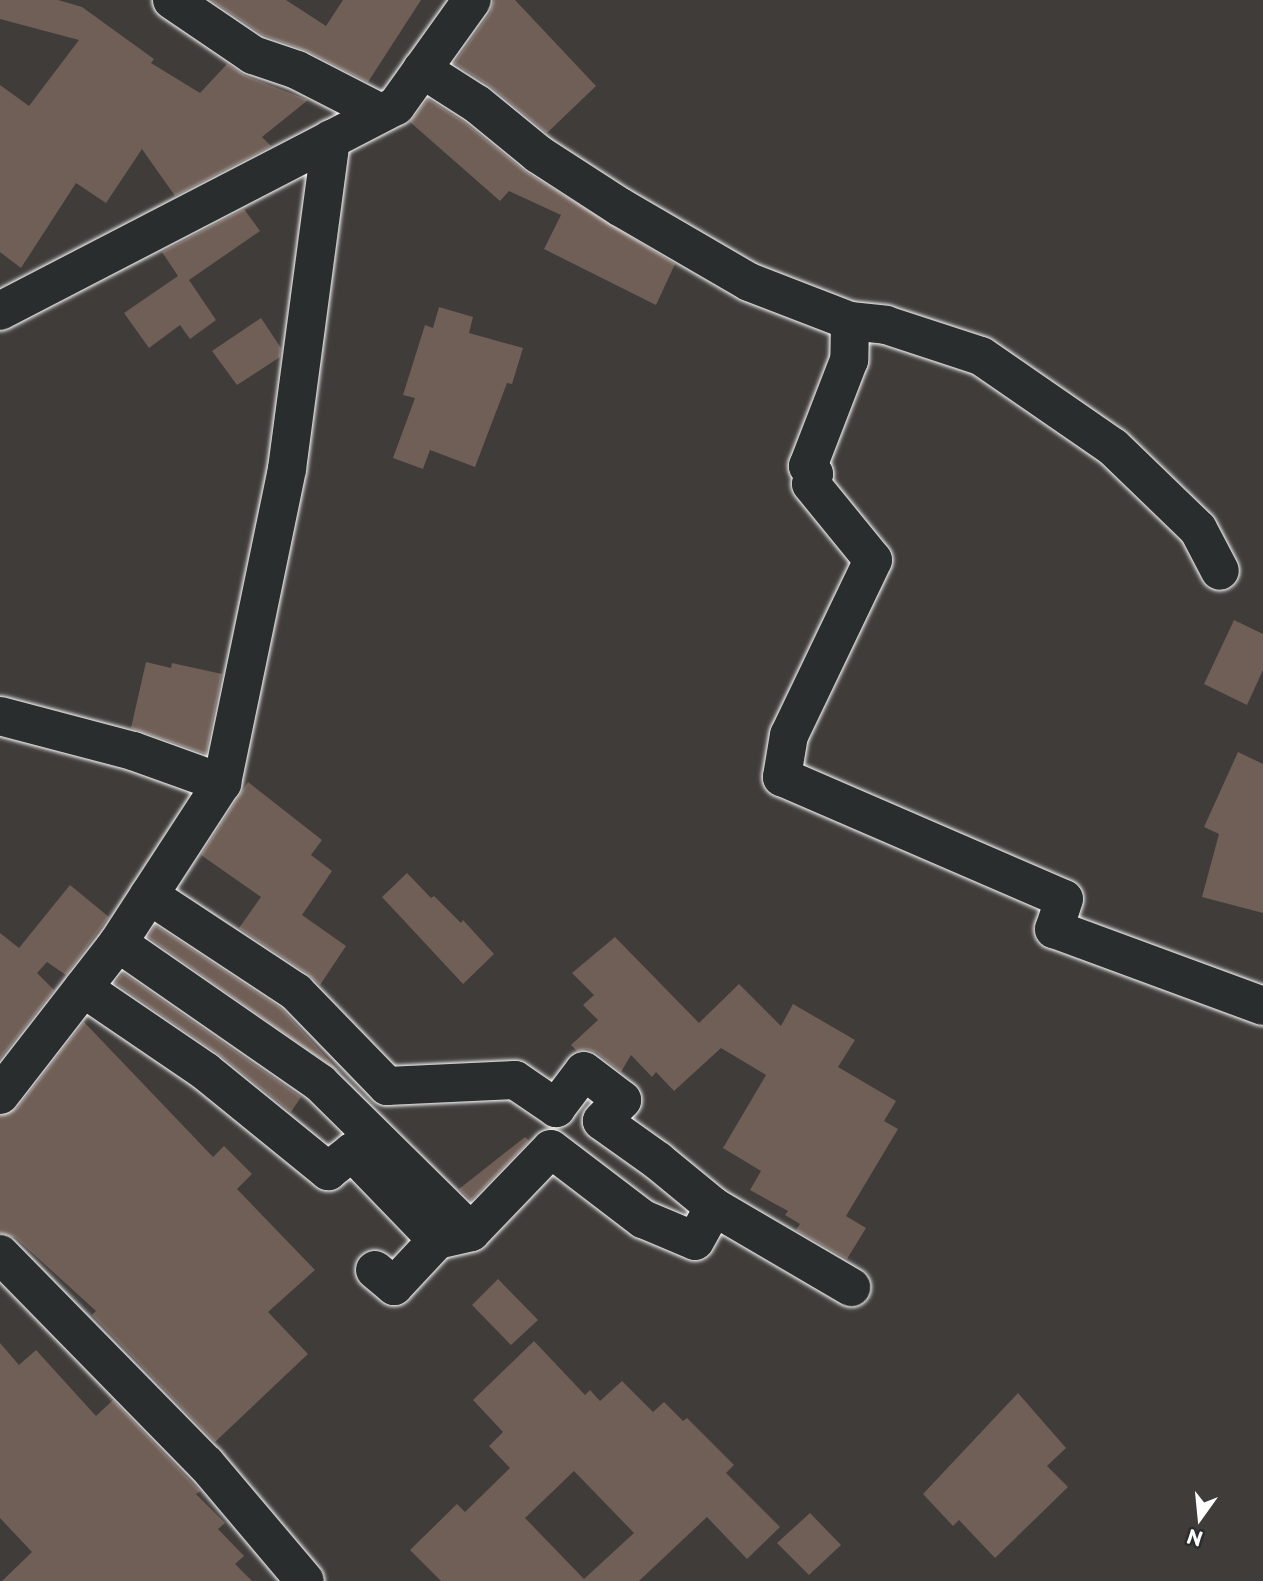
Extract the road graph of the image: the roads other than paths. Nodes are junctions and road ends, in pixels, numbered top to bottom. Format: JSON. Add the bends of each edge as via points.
{"nodes":[{"id":1,"x":172,"y":0,"type":"edge"},
{"id":2,"x":472,"y":0,"type":"edge"},
{"id":3,"x":422,"y":69,"type":"junction"},
{"id":4,"x":382,"y":113,"type":"junction"},
{"id":5,"x":331,"y":139,"type":"junction"},
{"id":6,"x":0,"y":311,"type":"edge"},
{"id":7,"x":850,"y":321,"type":"junction"},
{"id":8,"x":1220,"y":571,"type":"dead end"},
{"id":9,"x":0,"y":716,"type":"edge"},
{"id":10,"x":222,"y":783,"type":"junction"},
{"id":11,"x":149,"y":895,"type":"junction"},
{"id":12,"x":118,"y":943,"type":"junction"},
{"id":13,"x":83,"y":988,"type":"junction"},
{"id":14,"x":1263,"y":1006,"type":"edge"},
{"id":15,"x":0,"y":1095,"type":"edge"},
{"id":16,"x":714,"y":1207,"type":"junction"},
{"id":17,"x":454,"y":1236,"type":"junction"},
{"id":18,"x":0,"y":1254,"type":"edge"},
{"id":19,"x":374,"y":1270,"type":"dead end"},
{"id":20,"x":851,"y":1287,"type":"dead end"},
{"id":21,"x":304,"y":1581,"type":"edge"}],
"edges":[{"from":1,"to":4,"type":"street","via":[[253,55],[297,70]]},
{"from":2,"to":3,"type":"street"},
{"from":3,"to":4,"type":"street","via":[[397,106]]},
{"from":3,"to":7,"type":"street","via":[[477,104],[538,154],[749,282]]},
{"from":4,"to":5,"type":"street"},
{"from":5,"to":6,"type":"street"},
{"from":5,"to":10,"type":"street","via":[[287,469]]},
{"from":7,"to":8,"type":"street","via":[[886,325],[981,356],[1113,447],[1198,529]]},
{"from":7,"to":14,"type":"street","via":[[849,360],[808,466],[814,474],[811,484],[873,560],[789,735],[782,777],[1064,899],[1054,929]]},
{"from":9,"to":10,"type":"street","via":[[133,751]]},
{"from":10,"to":11,"type":"street"},
{"from":11,"to":12,"type":"street"},
{"from":11,"to":16,"type":"street","via":[[296,992],[387,1086],[515,1080],[556,1108],[584,1071],[622,1100],[602,1121]]},
{"from":12,"to":13,"type":"street"},
{"from":12,"to":17,"type":"street","via":[[320,1083]]},
{"from":13,"to":15,"type":"street"},
{"from":13,"to":17,"type":"street","via":[[205,1071],[328,1171],[352,1153]]},
{"from":16,"to":17,"type":"street","via":[[695,1241],[643,1219],[551,1149]]},
{"from":16,"to":20,"type":"street"},
{"from":17,"to":19,"type":"street","via":[[394,1286]]},
{"from":18,"to":21,"type":"street","via":[[206,1464]]}]}
